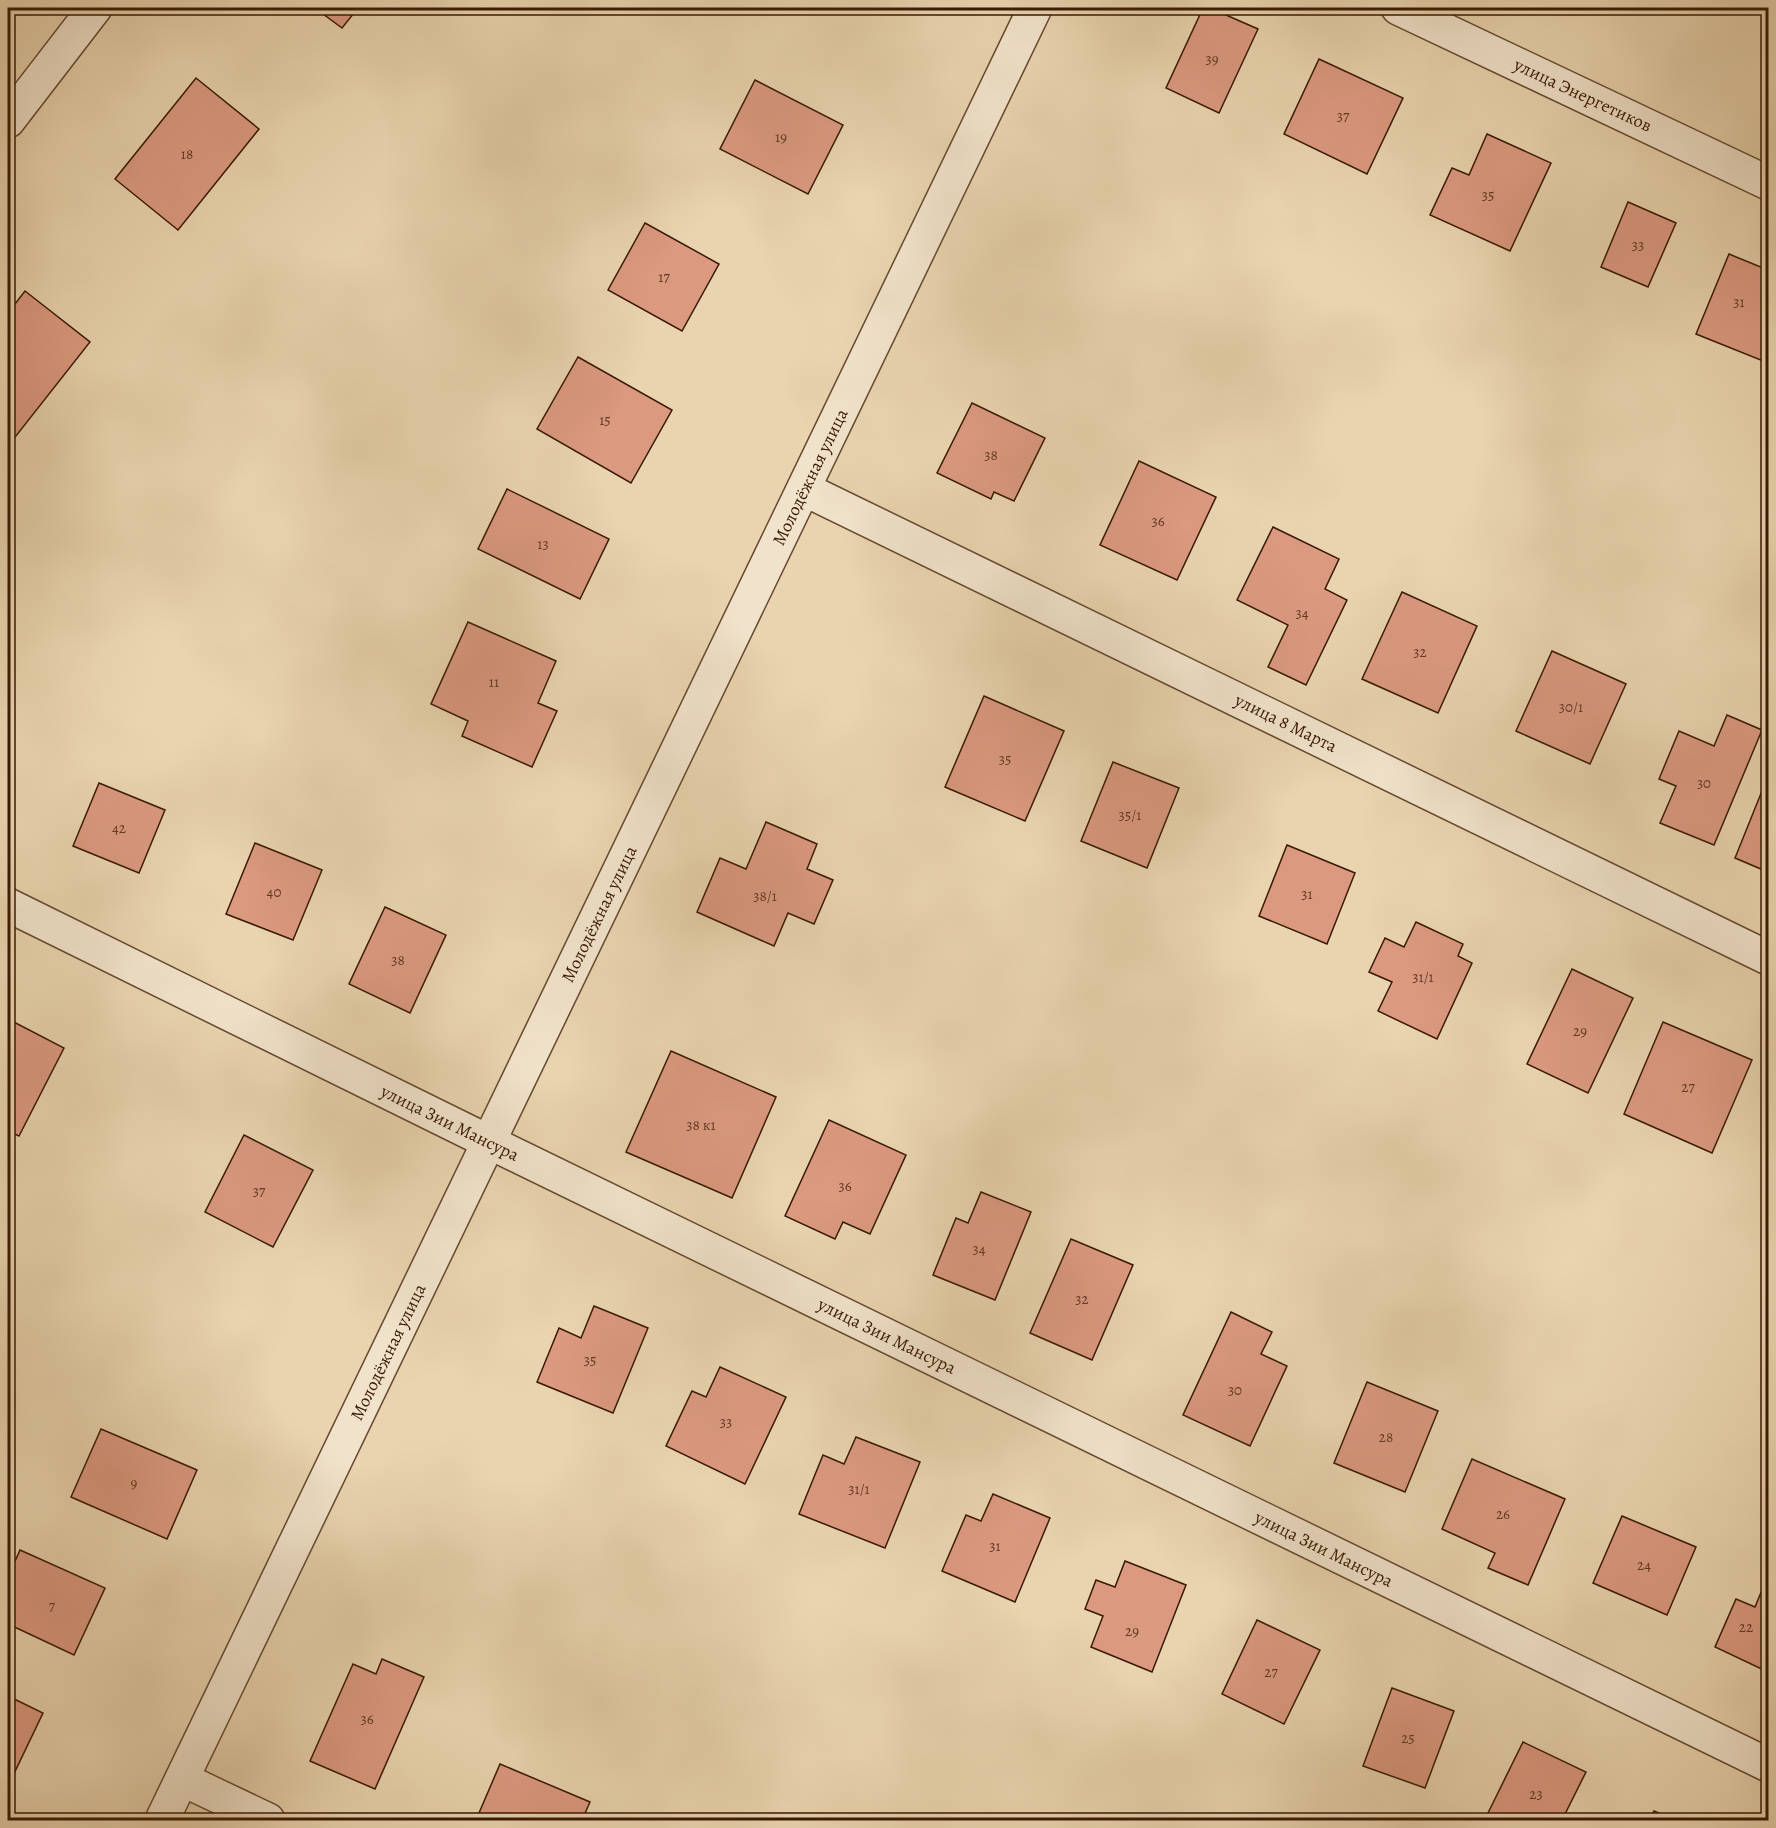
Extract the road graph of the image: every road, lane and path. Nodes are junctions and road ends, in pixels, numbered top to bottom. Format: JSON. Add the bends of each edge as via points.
{"nodes":[{"id":1,"x":95,"y":8,"type":"edge"},
{"id":2,"x":1035,"y":8,"type":"edge"},
{"id":3,"x":1398,"y":8,"type":"edge"},
{"id":4,"x":8,"y":121,"type":"edge"},
{"id":5,"x":1768,"y":183,"type":"edge"},
{"id":6,"x":804,"y":489,"type":"junction"},
{"id":7,"x":8,"y":905,"type":"edge"},
{"id":8,"x":1768,"y":958,"type":"edge"},
{"id":9,"x":489,"y":1143,"type":"junction"},
{"id":10,"x":1768,"y":1765,"type":"edge"},
{"id":11,"x":182,"y":1779,"type":"junction"},
{"id":12,"x":162,"y":1821,"type":"edge"},
{"id":13,"x":268,"y":1821,"type":"edge"}],
"edges":[{"from":1,"to":4,"type":"street"},
{"from":2,"to":6,"type":"street","name":"Молодёжная улица"},
{"from":3,"to":5,"type":"street","name":"улица Энергетиков"},
{"from":6,"to":8,"type":"street","name":"улица 8 Марта"},
{"from":6,"to":9,"type":"street","name":"Молодёжная улица"},
{"from":7,"to":9,"type":"street","name":"улица Зии Мансура"},
{"from":9,"to":10,"type":"street","name":"улица Зии Мансура"},
{"from":9,"to":11,"type":"street","name":"Молодёжная улица"},
{"from":11,"to":12,"type":"street","name":"Молодёжная улица"},
{"from":11,"to":13,"type":"street"}]}
